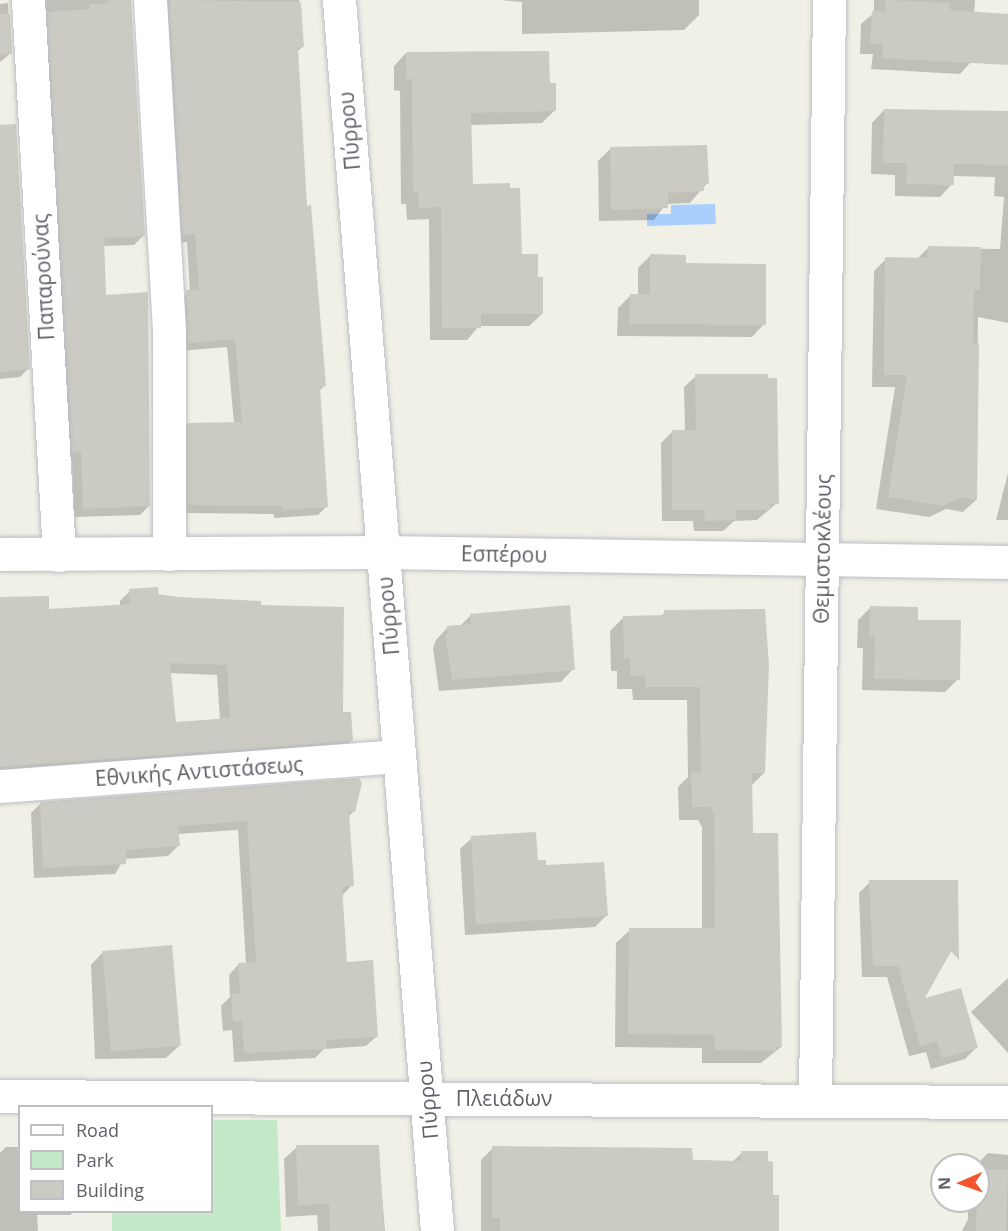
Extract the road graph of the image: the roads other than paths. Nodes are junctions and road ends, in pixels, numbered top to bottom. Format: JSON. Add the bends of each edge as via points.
{"nodes":[{"id":1,"x":28,"y":0,"type":"edge"},
{"id":2,"x":150,"y":0,"type":"edge"},
{"id":3,"x":339,"y":0,"type":"edge"},
{"id":4,"x":829,"y":0,"type":"edge"},
{"id":5,"x":383,"y":552,"type":"junction"},
{"id":6,"x":0,"y":554,"type":"edge"},
{"id":7,"x":169,"y":554,"type":"junction"},
{"id":8,"x":59,"y":555,"type":"junction"},
{"id":9,"x":822,"y":557,"type":"junction"},
{"id":10,"x":1008,"y":562,"type":"edge"},
{"id":11,"x":399,"y":756,"type":"junction"},
{"id":12,"x":0,"y":786,"type":"edge"},
{"id":13,"x":0,"y":1096,"type":"edge"},
{"id":14,"x":427,"y":1098,"type":"junction"},
{"id":15,"x":815,"y":1098,"type":"junction"},
{"id":16,"x":1008,"y":1102,"type":"edge"},
{"id":17,"x":437,"y":1231,"type":"edge"}],
"edges":[{"from":1,"to":8,"type":"street","name":"Παπαρούνας"},
{"from":2,"to":7,"type":"street","via":[[169,329]]},
{"from":3,"to":5,"type":"street","name":"Πύρρου"},
{"from":4,"to":9,"type":"street","name":"Θεμιστοκλέους"},
{"from":5,"to":7,"type":"street","name":"Εσπέρου"},
{"from":5,"to":9,"type":"street","name":"Εσπέρου"},
{"from":5,"to":11,"type":"street","name":"Πύρρου"},
{"from":6,"to":8,"type":"street","name":"Εσπέρου"},
{"from":7,"to":8,"type":"street","name":"Εσπέρου"},
{"from":9,"to":10,"type":"street","name":"Εσπέρου"},
{"from":9,"to":15,"type":"street","name":"Θεμιστοκλέους"},
{"from":11,"to":12,"type":"street","name":"Εθνικής Αντιστάσεως"},
{"from":11,"to":14,"type":"street","name":"Πύρρου"},
{"from":13,"to":14,"type":"street","name":"Πλειάδων"},
{"from":14,"to":15,"type":"street","name":"Πλειάδων"},
{"from":14,"to":17,"type":"street","name":"Πύρρου"},
{"from":15,"to":16,"type":"street","name":"Πλειάδων"}]}
